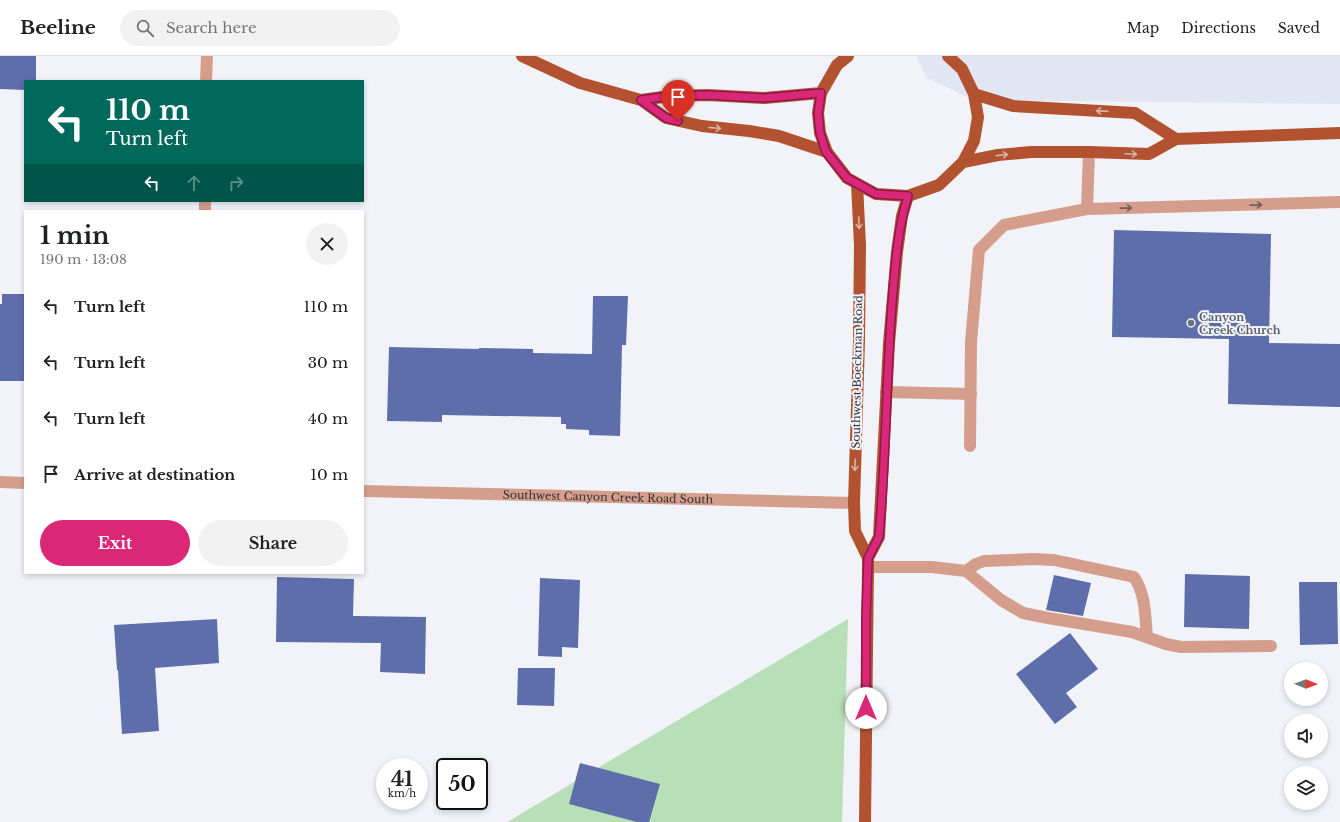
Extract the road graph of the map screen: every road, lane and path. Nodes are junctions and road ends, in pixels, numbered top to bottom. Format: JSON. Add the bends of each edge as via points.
{"nodes":[{"id":1,"x":206,"y":56,"type":"edge"},
{"id":2,"x":522,"y":56,"type":"edge"},
{"id":3,"x":848,"y":56,"type":"edge"},
{"id":4,"x":948,"y":56,"type":"edge"},
{"id":5,"x":206,"y":80,"type":"edge"},
{"id":6,"x":821,"y":93,"type":"junction"},
{"id":7,"x":974,"y":94,"type":"junction"},
{"id":8,"x":641,"y":100,"type":"junction"},
{"id":9,"x":1340,"y":134,"type":"edge"},
{"id":10,"x":1176,"y":139,"type":"junction"},
{"id":11,"x":826,"y":152,"type":"junction"},
{"id":12,"x":1089,"y":152,"type":"junction"},
{"id":13,"x":963,"y":162,"type":"junction"},
{"id":14,"x":857,"y":184,"type":"junction"},
{"id":15,"x":908,"y":196,"type":"junction"},
{"id":16,"x":1340,"y":202,"type":"edge"},
{"id":17,"x":1087,"y":209,"type":"junction"},
{"id":18,"x":886,"y":392,"type":"junction"},
{"id":19,"x":971,"y":394,"type":"junction"},
{"id":20,"x":970,"y":446,"type":"dead end"},
{"id":21,"x":0,"y":482,"type":"edge"},
{"id":22,"x":24,"y":483,"type":"edge"},
{"id":23,"x":364,"y":491,"type":"edge"},
{"id":24,"x":854,"y":503,"type":"junction"},
{"id":25,"x":868,"y":562,"type":"junction"},
{"id":26,"x":966,"y":571,"type":"junction"},
{"id":27,"x":1147,"y":637,"type":"junction"},
{"id":28,"x":1271,"y":646,"type":"dead end"},
{"id":29,"x":865,"y":822,"type":"edge"}],
"edges":[{"from":1,"to":5,"type":"street"},
{"from":2,"to":8,"type":"main road","via":[[580,83]]},
{"from":3,"to":6,"type":"main road","via":[[837,65]]},
{"from":4,"to":7,"type":"main road","via":[[962,69]]},
{"from":6,"to":8,"type":"main road","via":[[764,98],[670,96]]},
{"from":6,"to":11,"type":"main road","via":[[819,126]]},
{"from":10,"to":7,"type":"main road","one_way":true,"via":[[1134,112],[1013,106]]},
{"from":7,"to":13,"type":"main road","via":[[978,117],[974,141]]},
{"from":8,"to":11,"type":"main road","one_way":true,"via":[[666,118],[702,126],[779,136]]},
{"from":9,"to":10,"type":"main road"},
{"from":12,"to":10,"type":"main road","one_way":true,"via":[[1149,154]]},
{"from":11,"to":14,"type":"main road","via":[[847,178]]},
{"from":13,"to":12,"type":"main road","one_way":true,"via":[[1031,152]]},
{"from":12,"to":17,"type":"street"},
{"from":13,"to":15,"type":"main road","via":[[939,185]]},
{"from":14,"to":15,"type":"main road","via":[[876,194]]},
{"from":14,"to":24,"type":"main road","name":"Southwest Boeckman Road","one_way":true,"via":[[860,245]]},
{"from":15,"to":18,"type":"main road","name":"Southwest Boeckman Road","via":[[902,216],[897,252]]},
{"from":17,"to":16,"type":"street","one_way":true},
{"from":17,"to":19,"type":"street","via":[[1004,225],[979,250]]},
{"from":18,"to":19,"type":"street"},
{"from":18,"to":25,"type":"main road","name":"Southwest Boeckman Road","via":[[879,537]]},
{"from":19,"to":20,"type":"street"},
{"from":21,"to":22,"type":"street"},
{"from":23,"to":24,"type":"street","name":"Southwest Canyon Creek Road South"},
{"from":24,"to":25,"type":"main road","name":"Southwest Boeckman Road","via":[[855,531]]},
{"from":25,"to":26,"type":"street"},
{"from":25,"to":29,"type":"main road","name":"Southwest Boeckman Road"},
{"from":26,"to":27,"type":"street","via":[[1001,600],[1023,613],[1132,632]]},
{"from":26,"to":27,"type":"street","via":[[984,561],[1034,558],[1134,577],[1140,586],[1144,602]]},
{"from":27,"to":28,"type":"street","via":[[1181,646]]}]}
